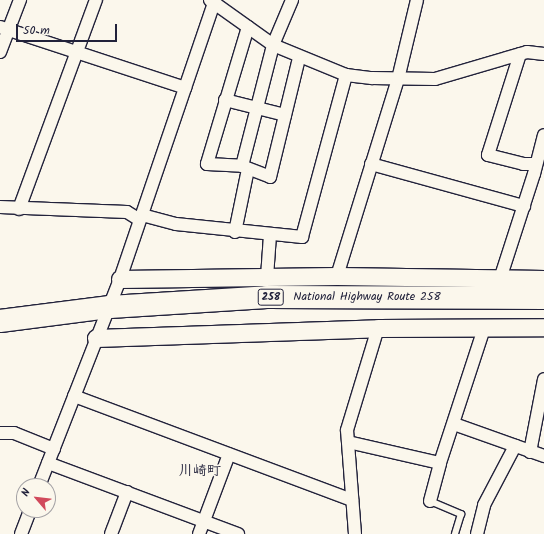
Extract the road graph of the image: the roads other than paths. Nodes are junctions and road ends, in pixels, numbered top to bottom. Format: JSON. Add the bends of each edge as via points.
{"nodes":[{"id":1,"x":20,"y":0,"type":"edge"},
{"id":2,"x":96,"y":0,"type":"edge"},
{"id":3,"x":292,"y":0,"type":"edge"},
{"id":4,"x":417,"y":0,"type":"edge"},
{"id":5,"x":213,"y":1,"type":"edge"},
{"id":6,"x":5,"y":27,"type":"edge"},
{"id":7,"x":248,"y":28,"type":"junction"},
{"id":8,"x":273,"y":45,"type":"junction"},
{"id":9,"x":0,"y":52,"type":"edge"},
{"id":10,"x":77,"y":52,"type":"junction"},
{"id":11,"x":520,"y":54,"type":"junction"},
{"id":12,"x":544,"y":54,"type":"edge"},
{"id":13,"x":299,"y":58,"type":"junction"},
{"id":14,"x":346,"y":75,"type":"junction"},
{"id":15,"x":398,"y":79,"type":"junction"},
{"id":16,"x":185,"y":88,"type":"junction"},
{"id":17,"x":226,"y":100,"type":"junction"},
{"id":18,"x":257,"y":108,"type":"junction"},
{"id":19,"x":285,"y":115,"type":"junction"},
{"id":20,"x":543,"y":139,"type":"edge"},
{"id":21,"x":371,"y":164,"type":"junction"},
{"id":22,"x":535,"y":164,"type":"junction"},
{"id":23,"x":245,"y":168,"type":"junction"},
{"id":24,"x":524,"y":206,"type":"junction"},
{"id":25,"x":0,"y":208,"type":"edge"},
{"id":26,"x":19,"y":209,"type":"junction"},
{"id":27,"x":141,"y":217,"type":"junction"},
{"id":28,"x":235,"y":232,"type":"junction"},
{"id":29,"x":270,"y":235,"type":"junction"},
{"id":30,"x":337,"y":276,"type":"junction"},
{"id":31,"x":267,"y":277,"type":"junction"},
{"id":32,"x":500,"y":279,"type":"junction"},
{"id":33,"x":544,"y":279,"type":"edge"},
{"id":34,"x":120,"y":280,"type":"junction"},
{"id":35,"x":544,"y":298,"type":"edge"},
{"id":36,"x":544,"y":313,"type":"edge"},
{"id":37,"x":0,"y":321,"type":"edge"},
{"id":38,"x":103,"y":323,"type":"junction"},
{"id":39,"x":544,"y":327,"type":"edge"},
{"id":40,"x":378,"y":328,"type":"junction"},
{"id":41,"x":484,"y":328,"type":"junction"},
{"id":42,"x":0,"y":334,"type":"edge"},
{"id":43,"x":544,"y":379,"type":"edge"},
{"id":44,"x":74,"y":396,"type":"junction"},
{"id":45,"x":454,"y":424,"type":"junction"},
{"id":46,"x":0,"y":433,"type":"edge"},
{"id":47,"x":348,"y":442,"type":"junction"},
{"id":48,"x":515,"y":446,"type":"junction"},
{"id":49,"x":54,"y":448,"type":"junction"},
{"id":50,"x":530,"y":452,"type":"junction"},
{"id":51,"x":230,"y":454,"type":"junction"},
{"id":52,"x":544,"y":456,"type":"edge"},
{"id":53,"x":48,"y":463,"type":"junction"},
{"id":54,"x":440,"y":463,"type":"junction"},
{"id":55,"x":42,"y":478,"type":"edge"},
{"id":56,"x":127,"y":492,"type":"junction"},
{"id":57,"x":352,"y":500,"type":"junction"},
{"id":58,"x":430,"y":501,"type":"joint"},
{"id":59,"x":27,"y":518,"type":"edge"},
{"id":60,"x":204,"y":521,"type":"junction"},
{"id":61,"x":479,"y":533,"type":"edge"},
{"id":62,"x":21,"y":534,"type":"edge"},
{"id":63,"x":111,"y":534,"type":"edge"},
{"id":64,"x":199,"y":534,"type":"edge"},
{"id":65,"x":238,"y":534,"type":"edge"},
{"id":66,"x":355,"y":534,"type":"edge"},
{"id":67,"x":455,"y":534,"type":"edge"}],
"edges":[{"from":1,"to":6,"type":"street"},
{"from":2,"to":10,"type":"street"},
{"from":3,"to":8,"type":"street"},
{"from":4,"to":15,"type":"street"},
{"from":5,"to":7,"type":"street"},
{"from":5,"to":16,"type":"street"},
{"from":6,"to":9,"type":"street"},
{"from":6,"to":10,"type":"street"},
{"from":7,"to":8,"type":"street"},
{"from":7,"to":17,"type":"street"},
{"from":8,"to":13,"type":"street"},
{"from":8,"to":18,"type":"street"},
{"from":10,"to":16,"type":"street"},
{"from":10,"to":26,"type":"street"},
{"from":11,"to":12,"type":"street"},
{"from":11,"to":15,"type":"street","via":[[435,79]]},
{"from":11,"to":22,"type":"street","via":[[488,155],[523,164]]},
{"from":13,"to":14,"type":"street","via":[[302,56]]},
{"from":13,"to":19,"type":"street"},
{"from":14,"to":15,"type":"street"},
{"from":14,"to":29,"type":"street","via":[[302,237]]},
{"from":15,"to":21,"type":"street"},
{"from":16,"to":27,"type":"street"},
{"from":17,"to":18,"type":"street"},
{"from":17,"to":23,"type":"street","via":[[207,164]]},
{"from":18,"to":19,"type":"street"},
{"from":18,"to":23,"type":"street"},
{"from":19,"to":23,"type":"street","via":[[270,177]]},
{"from":20,"to":22,"type":"street"},
{"from":21,"to":24,"type":"street"},
{"from":21,"to":30,"type":"street"},
{"from":22,"to":24,"type":"street"},
{"from":23,"to":28,"type":"street"},
{"from":24,"to":32,"type":"street"},
{"from":25,"to":26,"type":"street"},
{"from":26,"to":27,"type":"street","via":[[127,212]]},
{"from":27,"to":28,"type":"street"},
{"from":27,"to":34,"type":"street"},
{"from":28,"to":29,"type":"street"},
{"from":29,"to":31,"type":"street"},
{"from":30,"to":31,"type":"street"},
{"from":30,"to":32,"type":"street"},
{"from":31,"to":34,"type":"street"},
{"from":32,"to":33,"type":"street"},
{"from":34,"to":38,"type":"street"},
{"from":35,"to":38,"type":"highway","name":"National Highway Route 258","number":"258","via":[[267,297]]},
{"from":36,"to":38,"type":"highway","name":"National Highway Route 258","number":"258","via":[[280,310]]},
{"from":37,"to":38,"type":"highway","name":"National Highway Route 258","number":"258"},
{"from":38,"to":40,"type":"street"},
{"from":38,"to":42,"type":"highway","name":"National Highway Route 258","number":"258"},
{"from":38,"to":44,"type":"street"},
{"from":39,"to":41,"type":"street"},
{"from":40,"to":41,"type":"street"},
{"from":40,"to":47,"type":"street","via":[[347,430]]},
{"from":41,"to":45,"type":"street"},
{"from":43,"to":50,"type":"street"},
{"from":44,"to":49,"type":"street"},
{"from":44,"to":51,"type":"street"},
{"from":45,"to":48,"type":"street"},
{"from":45,"to":54,"type":"street"},
{"from":46,"to":49,"type":"street","via":[[14,433]]},
{"from":47,"to":54,"type":"street"},
{"from":47,"to":57,"type":"street"},
{"from":48,"to":50,"type":"street"},
{"from":48,"to":61,"type":"street","via":[[484,505]]},
{"from":49,"to":53,"type":"street"},
{"from":50,"to":52,"type":"street"},
{"from":51,"to":57,"type":"street"},
{"from":51,"to":60,"type":"street"},
{"from":53,"to":55,"type":"street"},
{"from":53,"to":56,"type":"street"},
{"from":54,"to":58,"type":"street"},
{"from":56,"to":60,"type":"street"},
{"from":56,"to":63,"type":"street"},
{"from":57,"to":66,"type":"street"},
{"from":58,"to":67,"type":"lane","via":[[461,514]]},
{"from":59,"to":62,"type":"street"},
{"from":60,"to":64,"type":"street"},
{"from":60,"to":65,"type":"street"}]}
